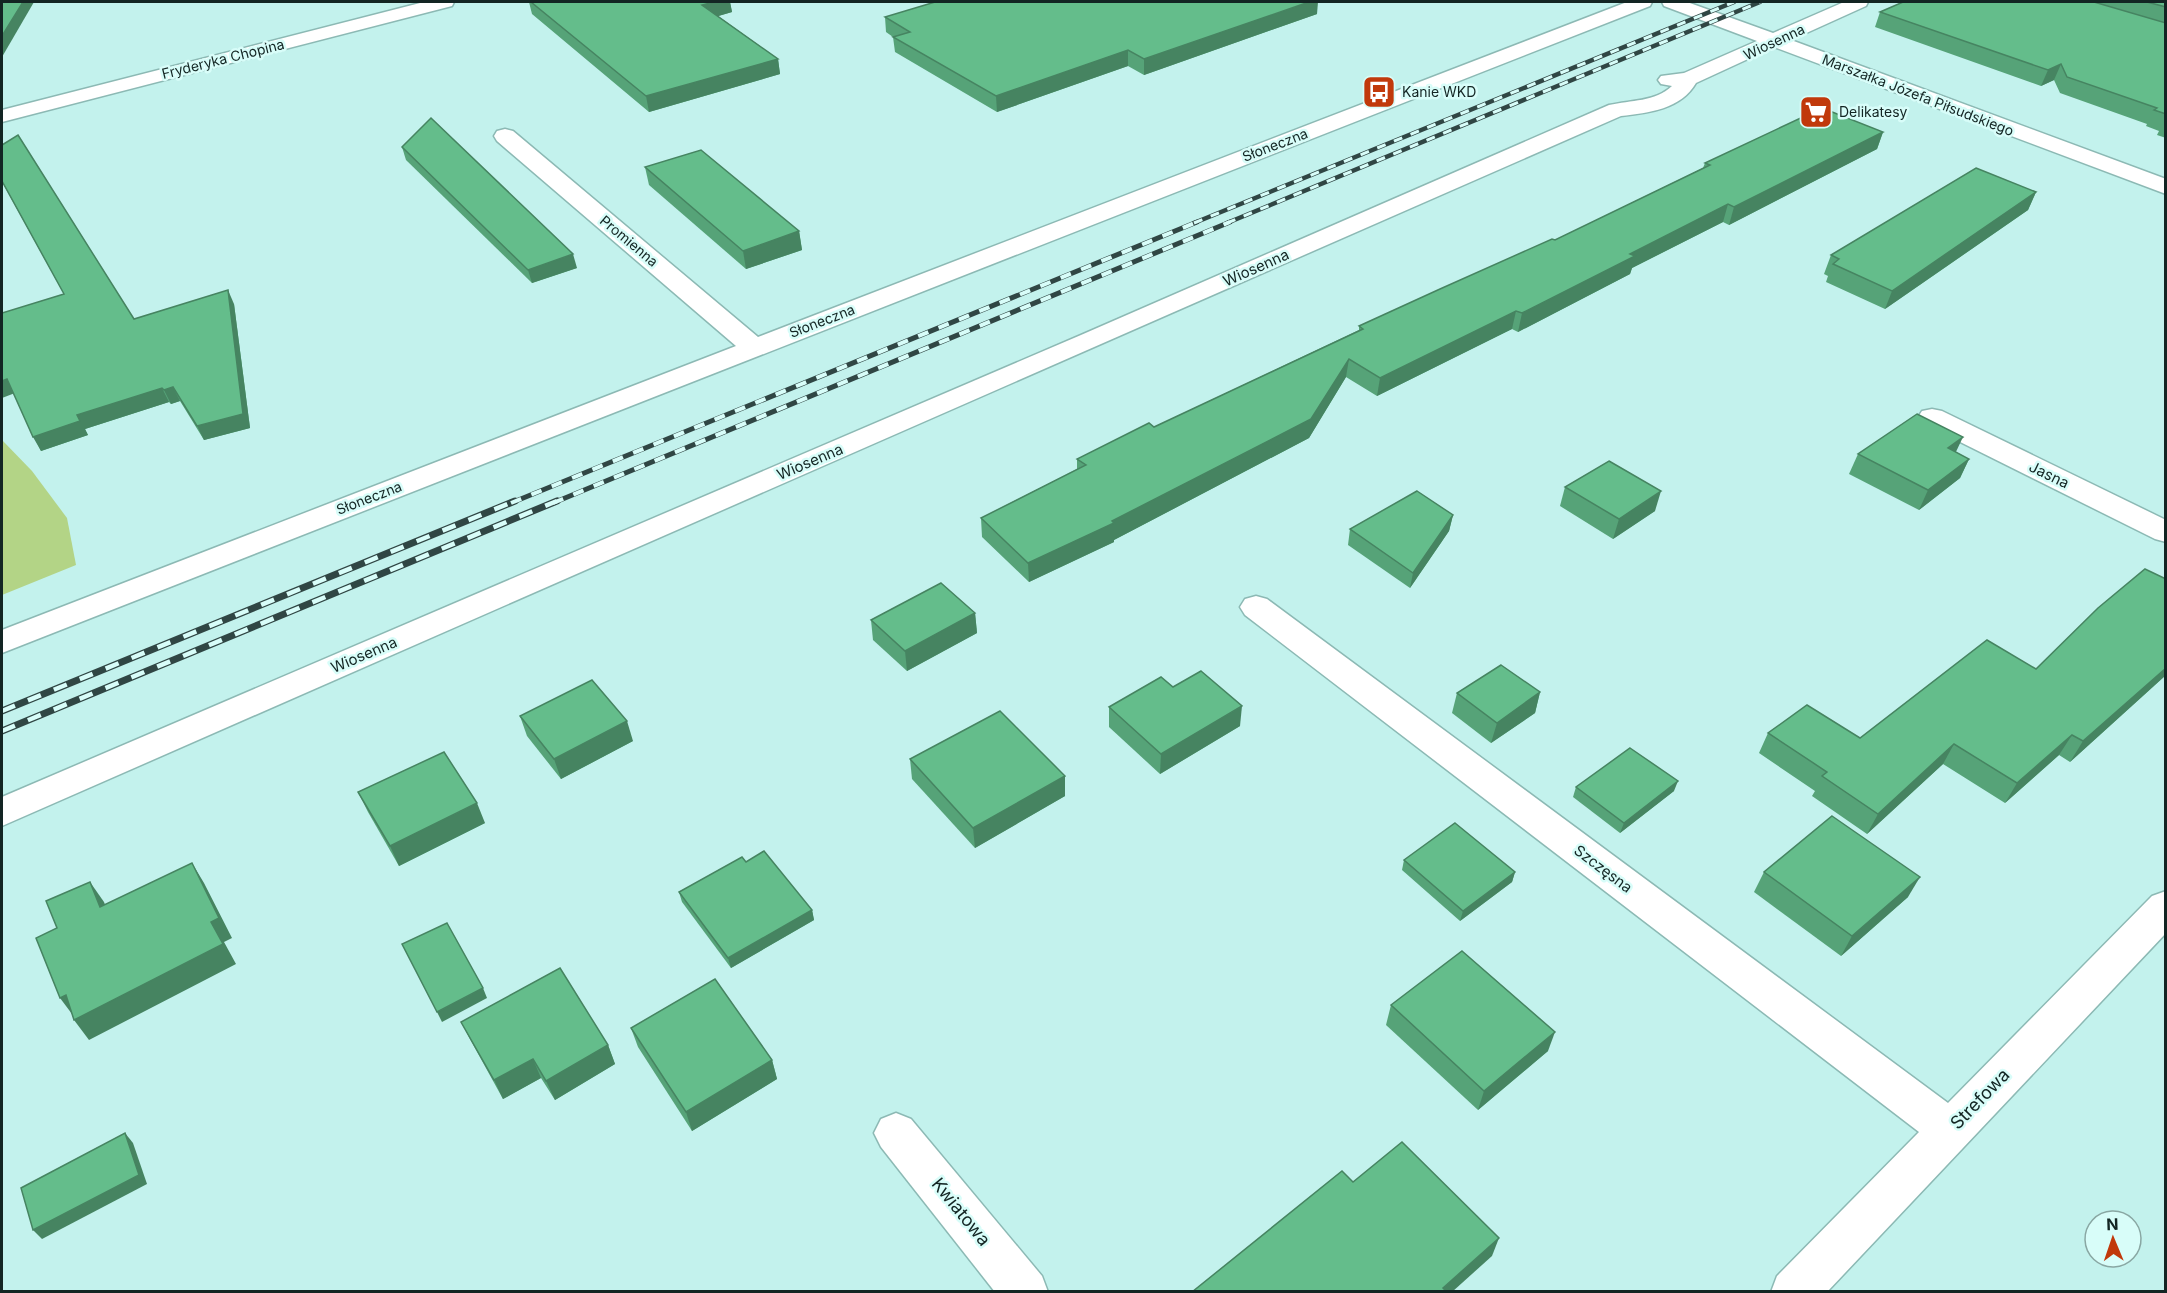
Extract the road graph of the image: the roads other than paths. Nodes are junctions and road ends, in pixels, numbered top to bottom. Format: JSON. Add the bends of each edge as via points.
{"nodes":[{"id":1,"x":445,"y":2,"type":"edge"},
{"id":2,"x":1642,"y":2,"type":"edge"},
{"id":3,"x":1671,"y":2,"type":"edge"},
{"id":4,"x":1859,"y":2,"type":"edge"},
{"id":5,"x":1776,"y":41,"type":"junction"},
{"id":6,"x":2,"y":116,"type":"edge"},
{"id":7,"x":505,"y":136,"type":"dead end"},
{"id":8,"x":2166,"y":187,"type":"edge"},
{"id":9,"x":753,"y":347,"type":"junction"},
{"id":10,"x":1932,"y":417,"type":"dead end"},
{"id":11,"x":2166,"y":532,"type":"edge"},
{"id":12,"x":1256,"y":607,"type":"dead end"},
{"id":13,"x":2,"y":642,"type":"edge"},
{"id":14,"x":2,"y":812,"type":"edge"},
{"id":15,"x":2166,"y":907,"type":"edge"},
{"id":16,"x":1950,"y":1130,"type":"junction"},
{"id":17,"x":896,"y":1133,"type":"dead end"},
{"id":18,"x":1025,"y":1292,"type":"edge"},
{"id":19,"x":1794,"y":1292,"type":"edge"}],
"edges":[{"from":1,"to":6,"type":"street","name":"Fryderyka Chopina"},
{"from":2,"to":9,"type":"street","name":"Słoneczna"},
{"from":3,"to":5,"type":"street","name":"Marszałka Józefa Piłsudskiego"},
{"from":4,"to":5,"type":"street","name":"Wiosenna"},
{"from":5,"to":8,"type":"street","name":"Marszałka Józefa Piłsudskiego"},
{"from":5,"to":14,"type":"street","name":"Wiosenna","via":[[1688,79],[1680,91],[1666,99],[1617,110]]},
{"from":7,"to":9,"type":"street","name":"Promienna"},
{"from":9,"to":13,"type":"street","name":"Słoneczna"},
{"from":10,"to":11,"type":"street","name":"Jasna"},
{"from":12,"to":16,"type":"street","name":"Szczęsna"},
{"from":15,"to":16,"type":"street","name":"Strefowa"},
{"from":16,"to":19,"type":"street","name":"Strefowa"},
{"from":17,"to":18,"type":"street","name":"Kwiatowa"}]}
